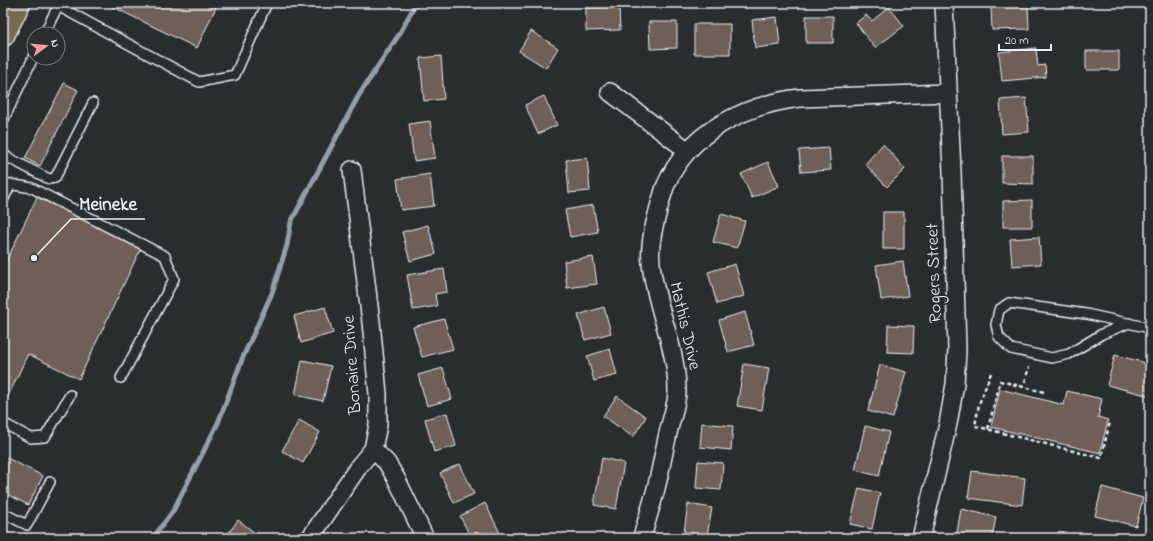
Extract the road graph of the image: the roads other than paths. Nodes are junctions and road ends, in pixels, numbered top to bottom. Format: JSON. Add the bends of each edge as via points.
{"nodes":[{"id":1,"x":19,"y":3,"type":"edge"},
{"id":2,"x":266,"y":3,"type":"edge"},
{"id":3,"x":944,"y":3,"type":"edge"},
{"id":4,"x":55,"y":4,"type":"edge"},
{"id":5,"x":47,"y":26,"type":"edge"},
{"id":6,"x":3,"y":35,"type":"edge"},
{"id":7,"x":29,"y":66,"type":"edge"},
{"id":8,"x":610,"y":92,"type":"dead end"},
{"id":9,"x":948,"y":93,"type":"junction"},
{"id":10,"x":93,"y":102,"type":"dead end"},
{"id":11,"x":3,"y":121,"type":"edge"},
{"id":12,"x":688,"y":151,"type":"junction"},
{"id":13,"x":3,"y":152,"type":"edge"},
{"id":14,"x":352,"y":170,"type":"dead end"},
{"id":15,"x":7,"y":184,"type":"edge"},
{"id":16,"x":3,"y":200,"type":"edge"},
{"id":17,"x":1130,"y":323,"type":"junction"},
{"id":18,"x":1150,"y":328,"type":"edge"},
{"id":19,"x":121,"y":378,"type":"dead end"},
{"id":20,"x":70,"y":395,"type":"dead end"},
{"id":21,"x":3,"y":423,"type":"edge"},
{"id":22,"x":373,"y":449,"type":"junction"},
{"id":23,"x":50,"y":482,"type":"dead end"},
{"id":24,"x":3,"y":513,"type":"edge"},
{"id":25,"x":310,"y":538,"type":"edge"},
{"id":26,"x":425,"y":538,"type":"edge"},
{"id":27,"x":642,"y":538,"type":"edge"},
{"id":28,"x":922,"y":538,"type":"edge"}],
"edges":[{"from":1,"to":6,"type":"main road"},
{"from":2,"to":4,"type":"lane","via":[[235,75],[199,82]]},
{"from":3,"to":9,"type":"street","name":"Rogers Street"},
{"from":4,"to":5,"type":"lane"},
{"from":7,"to":11,"type":"lane"},
{"from":8,"to":12,"type":"street"},
{"from":9,"to":12,"type":"street","name":"Mathis Drive","via":[[785,100],[740,113],[705,134]]},
{"from":9,"to":28,"type":"street","name":"Rogers Street","via":[[958,350],[948,424]]},
{"from":10,"to":13,"type":"lane","via":[[55,178],[49,179],[5,156]]},
{"from":12,"to":27,"type":"street","name":"Mathis Drive","via":[[678,163],[666,187],[653,227],[653,280],[671,345],[677,393],[658,481]]},
{"from":14,"to":22,"type":"street","name":"Bonaire Drive","via":[[378,394],[378,425]]},
{"from":15,"to":16,"type":"lane"},
{"from":15,"to":19,"type":"lane","via":[[32,188],[165,256],[174,279]]},
{"from":17,"to":17,"type":"lane","via":[[1009,303],[999,310],[996,325],[999,337],[1011,349],[1052,358],[1069,354],[1102,334]]},
{"from":17,"to":18,"type":"lane"},
{"from":20,"to":21,"type":"lane","via":[[45,437],[31,438]]},
{"from":22,"to":25,"type":"street","name":"Bonaire Drive"},
{"from":22,"to":26,"type":"street","via":[[387,463],[397,480]]},
{"from":23,"to":24,"type":"lane","via":[[27,525]]}]}
